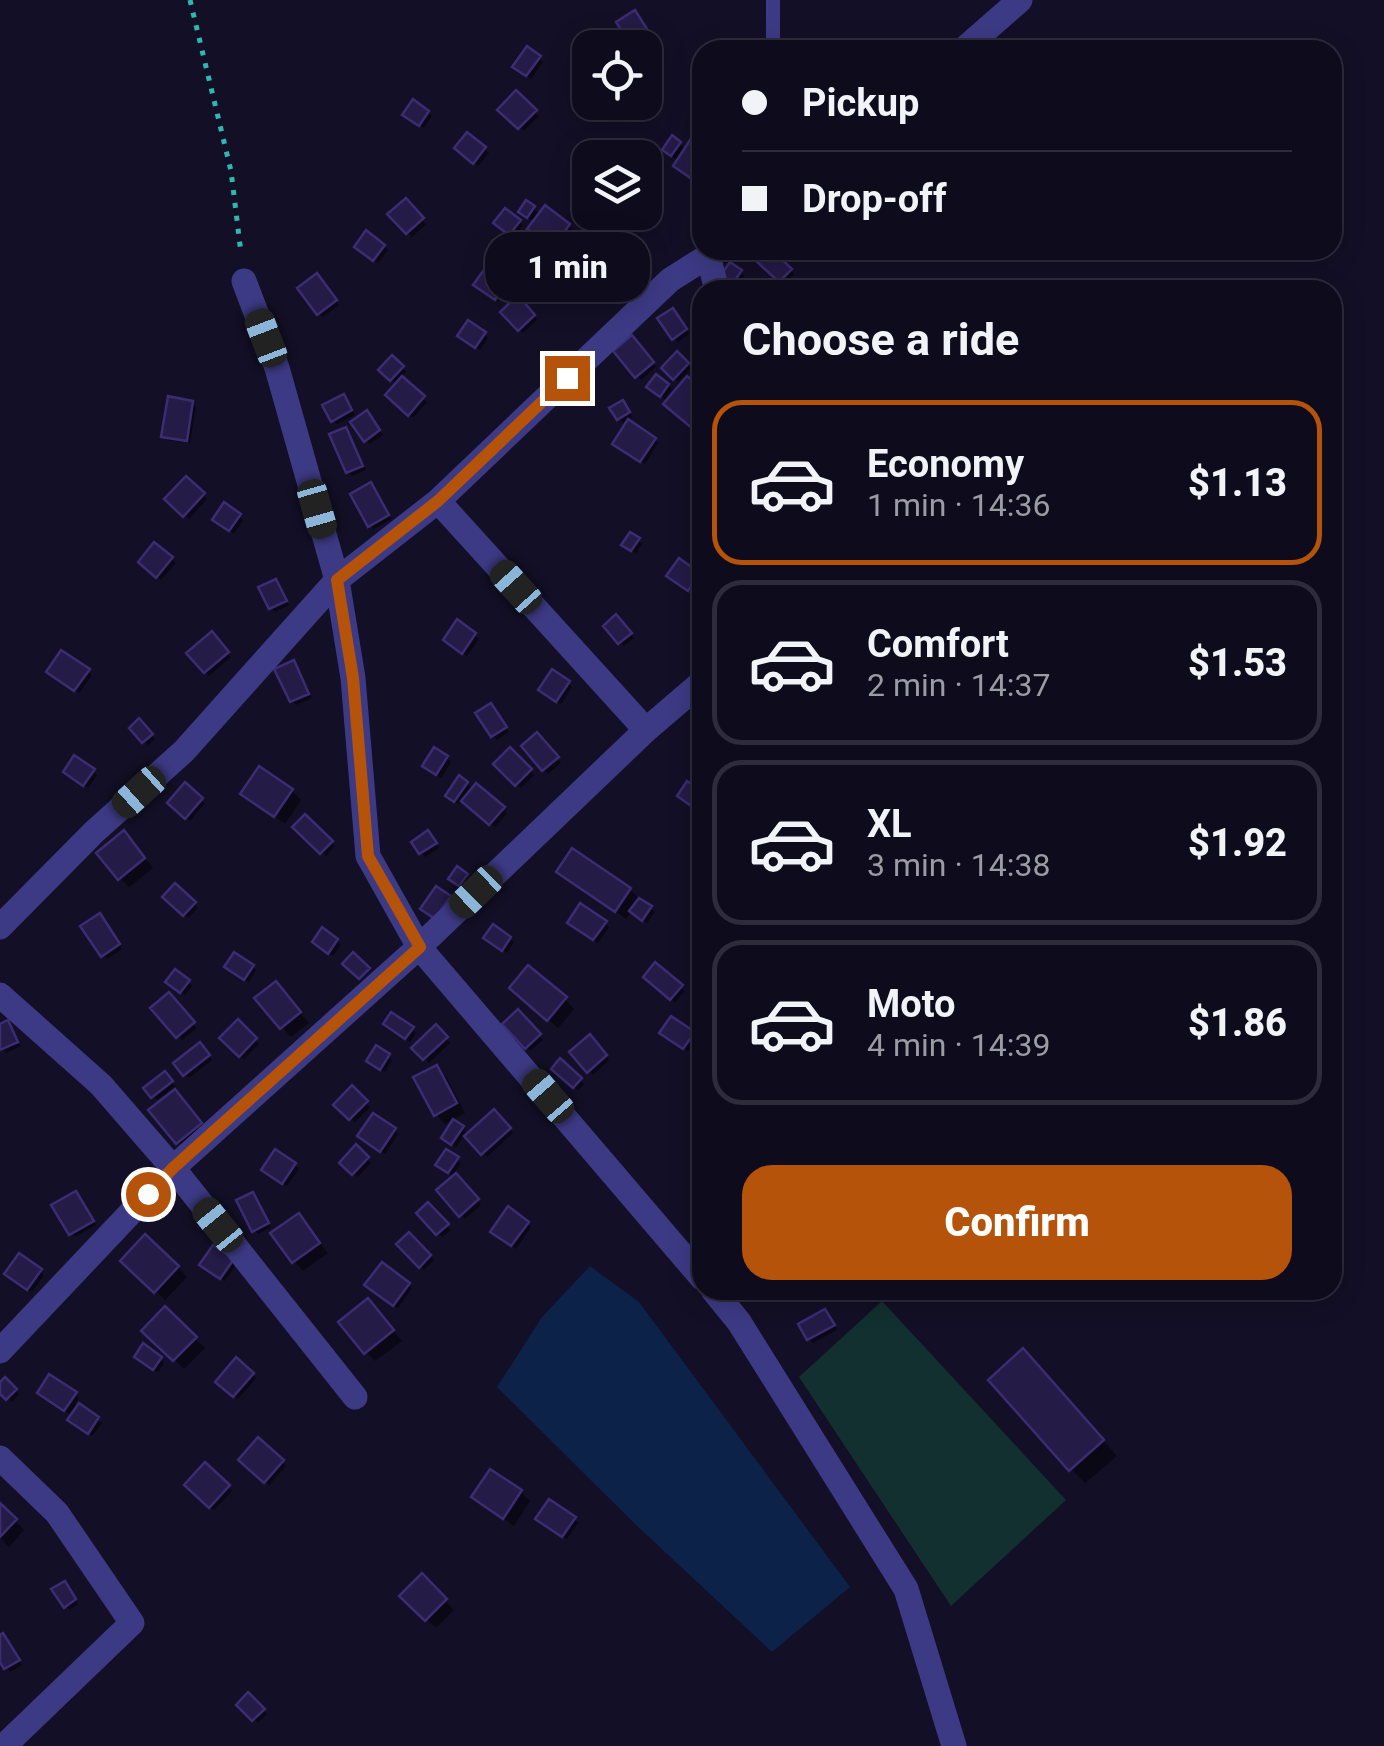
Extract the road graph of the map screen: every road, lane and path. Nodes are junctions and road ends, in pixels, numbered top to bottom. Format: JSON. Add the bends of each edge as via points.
{"nodes":[{"id":1,"x":190,"y":0,"type":"edge"},
{"id":2,"x":774,"y":0,"type":"edge"},
{"id":3,"x":1020,"y":0,"type":"edge"},
{"id":4,"x":773,"y":40,"type":"edge"},
{"id":5,"x":974,"y":40,"type":"edge"},
{"id":6,"x":700,"y":260,"type":"edge"},
{"id":7,"x":244,"y":281,"type":"joint"},
{"id":8,"x":438,"y":501,"type":"junction"},
{"id":9,"x":337,"y":580,"type":"junction"},
{"id":10,"x":692,"y":691,"type":"edge"},
{"id":11,"x":646,"y":730,"type":"junction"},
{"id":12,"x":0,"y":927,"type":"edge"},
{"id":13,"x":420,"y":947,"type":"junction"},
{"id":14,"x":0,"y":995,"type":"edge"},
{"id":15,"x":173,"y":1168,"type":"junction"},
{"id":16,"x":692,"y":1266,"type":"edge"},
{"id":17,"x":721,"y":1300,"type":"edge"},
{"id":18,"x":0,"y":1351,"type":"edge"},
{"id":19,"x":355,"y":1397,"type":"dead end"},
{"id":20,"x":0,"y":1458,"type":"edge"},
{"id":21,"x":4,"y":1746,"type":"edge"},
{"id":22,"x":954,"y":1746,"type":"edge"}],
"edges":[{"from":1,"to":7,"type":"path","via":[[231,171]]},
{"from":2,"to":4,"type":"lane"},
{"from":3,"to":5,"type":"street"},
{"from":6,"to":8,"type":"street","via":[[670,280]]},
{"from":7,"to":9,"type":"street","via":[[277,368]]},
{"from":8,"to":9,"type":"street"},
{"from":8,"to":11,"type":"street"},
{"from":9,"to":12,"type":"street","via":[[184,751]]},
{"from":9,"to":13,"type":"street","via":[[368,856]]},
{"from":10,"to":11,"type":"street"},
{"from":11,"to":13,"type":"street"},
{"from":13,"to":15,"type":"street"},
{"from":13,"to":16,"type":"street"},
{"from":14,"to":15,"type":"street","via":[[102,1084]]},
{"from":15,"to":18,"type":"street"},
{"from":15,"to":19,"type":"street"},
{"from":17,"to":22,"type":"street","via":[[906,1589]]},
{"from":20,"to":21,"type":"street","via":[[58,1513],[132,1623]]}]}
